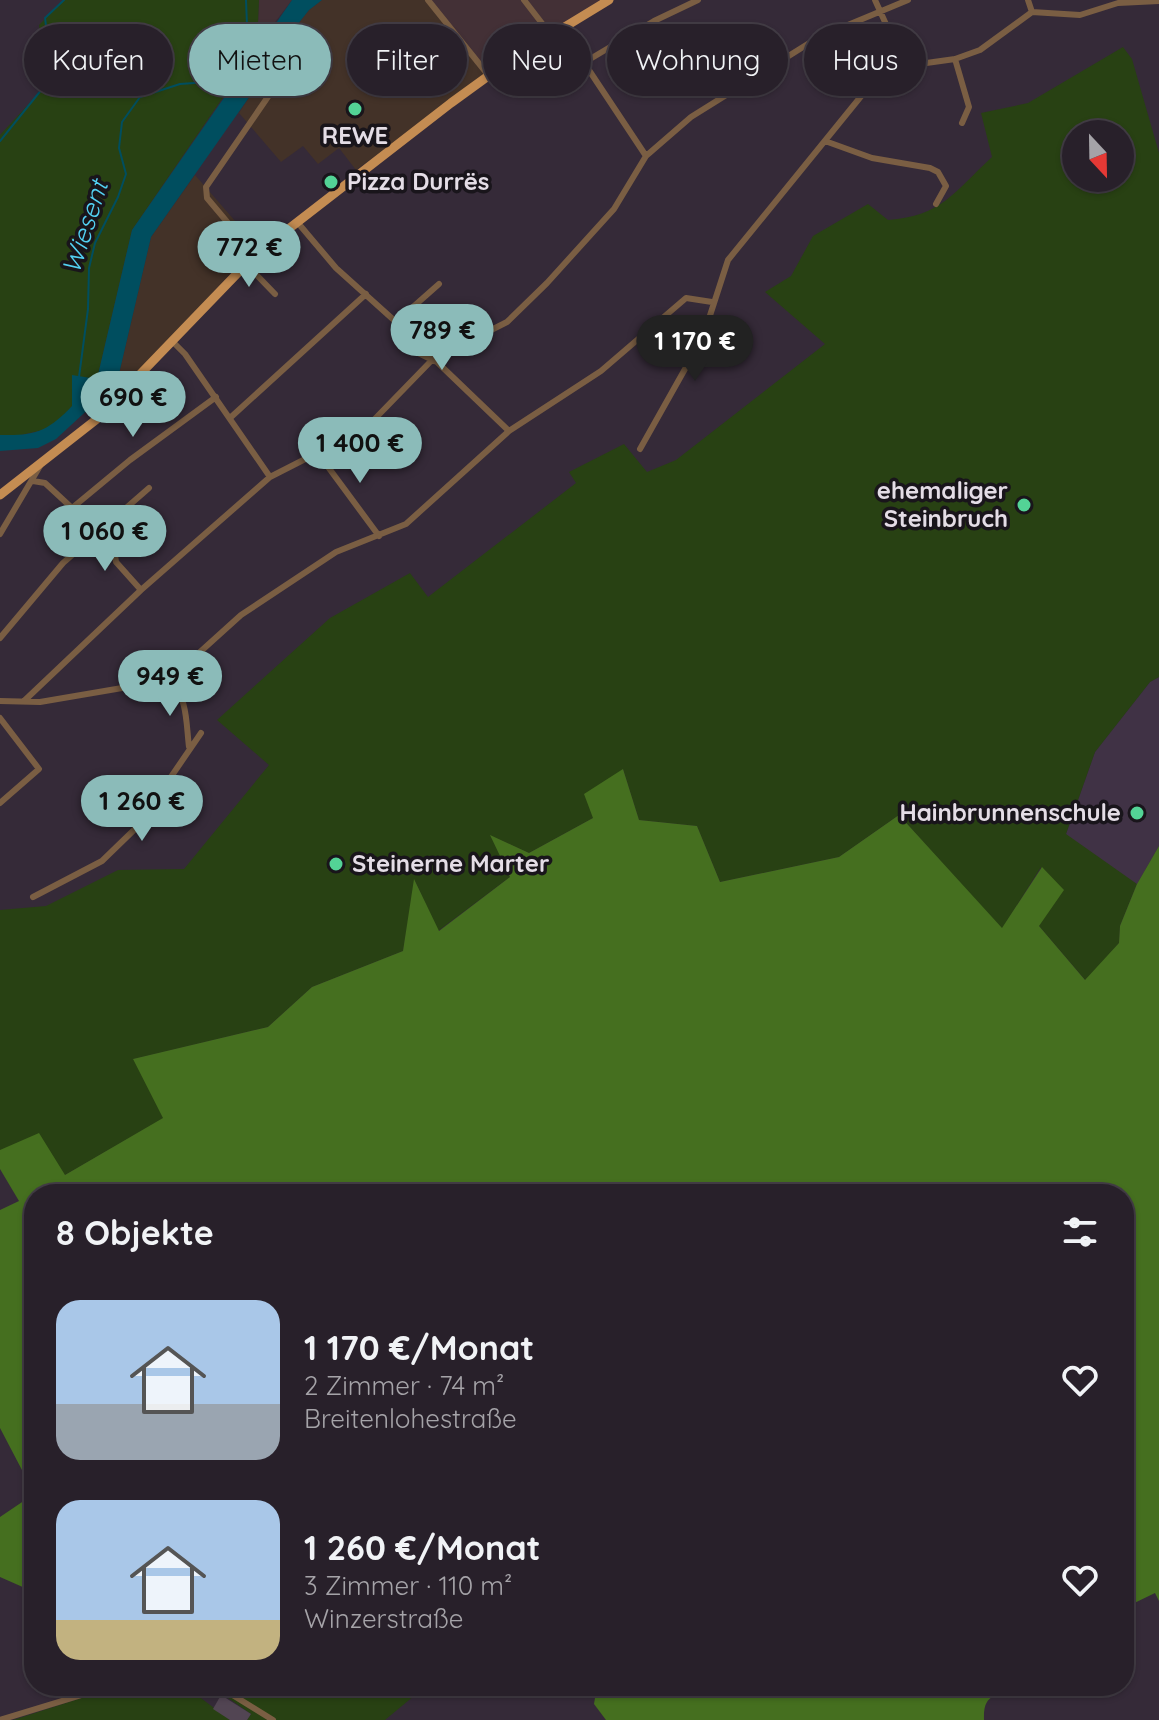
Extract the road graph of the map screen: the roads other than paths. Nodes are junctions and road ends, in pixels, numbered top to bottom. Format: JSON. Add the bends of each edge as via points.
{"nodes":[{"id":1,"x":428,"y":0,"type":"edge"},
{"id":2,"x":524,"y":0,"type":"edge"},
{"id":3,"x":609,"y":0,"type":"edge"},
{"id":4,"x":698,"y":0,"type":"edge"},
{"id":5,"x":875,"y":0,"type":"edge"},
{"id":6,"x":908,"y":0,"type":"edge"},
{"id":7,"x":1028,"y":0,"type":"edge"},
{"id":8,"x":1159,"y":2,"type":"edge"},
{"id":9,"x":880,"y":11,"type":"junction"},
{"id":10,"x":1032,"y":12,"type":"junction"},
{"id":11,"x":543,"y":24,"type":"edge"},
{"id":12,"x":568,"y":24,"type":"edge"},
{"id":13,"x":886,"y":24,"type":"edge"},
{"id":14,"x":591,"y":58,"type":"edge"},
{"id":15,"x":955,"y":59,"type":"junction"},
{"id":16,"x":926,"y":63,"type":"edge"},
{"id":17,"x":483,"y":69,"type":"edge"},
{"id":18,"x":591,"y":71,"type":"edge"},
{"id":19,"x":483,"y":81,"type":"edge"},
{"id":20,"x":269,"y":96,"type":"edge"},
{"id":21,"x":861,"y":96,"type":"edge"},
{"id":22,"x":962,"y":123,"type":"dead end"},
{"id":23,"x":825,"y":141,"type":"junction"},
{"id":24,"x":646,"y":156,"type":"junction"},
{"id":25,"x":936,"y":204,"type":"dead end"},
{"id":26,"x":298,"y":223,"type":"junction"},
{"id":27,"x":255,"y":255,"type":"junction"},
{"id":28,"x":245,"y":263,"type":"junction"},
{"id":29,"x":439,"y":284,"type":"dead end"},
{"id":30,"x":275,"y":294,"type":"dead end"},
{"id":31,"x":366,"y":294,"type":"junction"},
{"id":32,"x":712,"y":302,"type":"junction"},
{"id":33,"x":396,"y":322,"type":"junction"},
{"id":34,"x":173,"y":342,"type":"junction"},
{"id":35,"x":432,"y":360,"type":"junction"},
{"id":36,"x":216,"y":397,"type":"junction"},
{"id":37,"x":230,"y":418,"type":"junction"},
{"id":38,"x":509,"y":431,"type":"junction"},
{"id":39,"x":640,"y":449,"type":"dead end"},
{"id":40,"x":317,"y":452,"type":"junction"},
{"id":41,"x":40,"y":466,"type":"junction"},
{"id":42,"x":270,"y":477,"type":"junction"},
{"id":43,"x":33,"y":481,"type":"junction"},
{"id":44,"x":149,"y":488,"type":"dead end"},
{"id":45,"x":0,"y":495,"type":"edge"},
{"id":46,"x":72,"y":508,"type":"junction"},
{"id":47,"x":85,"y":520,"type":"dead end"},
{"id":48,"x":97,"y":532,"type":"junction"},
{"id":49,"x":0,"y":534,"type":"edge"},
{"id":50,"x":379,"y":536,"type":"junction"},
{"id":51,"x":141,"y":590,"type":"junction"},
{"id":52,"x":0,"y":638,"type":"edge"},
{"id":53,"x":169,"y":680,"type":"junction"},
{"id":54,"x":0,"y":701,"type":"edge"},
{"id":55,"x":24,"y":701,"type":"junction"},
{"id":56,"x":0,"y":718,"type":"edge"},
{"id":57,"x":201,"y":733,"type":"dead end"},
{"id":58,"x":189,"y":747,"type":"junction"},
{"id":59,"x":0,"y":803,"type":"edge"},
{"id":60,"x":33,"y":897,"type":"dead end"},
{"id":61,"x":78,"y":1696,"type":"edge"},
{"id":62,"x":234,"y":1696,"type":"edge"},
{"id":63,"x":0,"y":1720,"type":"edge"},
{"id":64,"x":273,"y":1720,"type":"edge"}],
"edges":[{"from":1,"to":17,"type":"street"},
{"from":2,"to":11,"type":"street"},
{"from":3,"to":12,"type":"main road"},
{"from":4,"to":14,"type":"street"},
{"from":5,"to":9,"type":"street"},
{"from":6,"to":9,"type":"street"},
{"from":7,"to":10,"type":"street"},
{"from":8,"to":10,"type":"street","via":[[1118,3],[1080,15]]},
{"from":9,"to":13,"type":"street"},
{"from":9,"to":24,"type":"street","via":[[819,37],[733,89]]},
{"from":10,"to":15,"type":"street","via":[[980,50]]},
{"from":15,"to":16,"type":"street"},
{"from":15,"to":22,"type":"street","via":[[969,107]]},
{"from":18,"to":24,"type":"street"},
{"from":19,"to":26,"type":"main road"},
{"from":20,"to":27,"type":"street","via":[[206,187],[207,198]]},
{"from":21,"to":23,"type":"street"},
{"from":23,"to":25,"type":"street","via":[[938,172],[946,186]]},
{"from":23,"to":32,"type":"street","via":[[728,260]]},
{"from":24,"to":35,"type":"street","via":[[614,209],[507,322]]},
{"from":26,"to":27,"type":"main road"},
{"from":26,"to":31,"type":"street"},
{"from":27,"to":28,"type":"main road"},
{"from":28,"to":30,"type":"street"},
{"from":28,"to":34,"type":"main road"},
{"from":29,"to":33,"type":"street"},
{"from":31,"to":33,"type":"street"},
{"from":31,"to":37,"type":"street"},
{"from":32,"to":38,"type":"street","via":[[686,298],[601,371]]},
{"from":32,"to":39,"type":"street","via":[[703,337]]},
{"from":33,"to":35,"type":"street","via":[[414,351]]},
{"from":34,"to":36,"type":"street"},
{"from":34,"to":41,"type":"main road","via":[[97,419]]},
{"from":35,"to":38,"type":"street"},
{"from":35,"to":40,"type":"street","via":[[366,428]]},
{"from":36,"to":37,"type":"street"},
{"from":36,"to":46,"type":"street"},
{"from":37,"to":42,"type":"street"},
{"from":38,"to":50,"type":"street","via":[[406,524]]},
{"from":40,"to":42,"type":"street"},
{"from":40,"to":50,"type":"street"},
{"from":41,"to":43,"type":"street"},
{"from":41,"to":45,"type":"main road"},
{"from":42,"to":51,"type":"street"},
{"from":43,"to":46,"type":"street","via":[[45,483]]},
{"from":43,"to":49,"type":"street"},
{"from":44,"to":48,"type":"street"},
{"from":46,"to":47,"type":"street"},
{"from":48,"to":51,"type":"street"},
{"from":48,"to":52,"type":"street","via":[[63,563]]},
{"from":50,"to":53,"type":"street","via":[[336,552],[241,615]]},
{"from":51,"to":55,"type":"street"},
{"from":53,"to":55,"type":"street"},
{"from":53,"to":58,"type":"street","via":[[184,705]]},
{"from":54,"to":55,"type":"street"},
{"from":56,"to":59,"type":"street","via":[[39,769]]},
{"from":57,"to":58,"type":"street"},
{"from":58,"to":60,"type":"street","via":[[136,828],[102,861]]},
{"from":61,"to":63,"type":"street"},
{"from":62,"to":64,"type":"street"}]}
